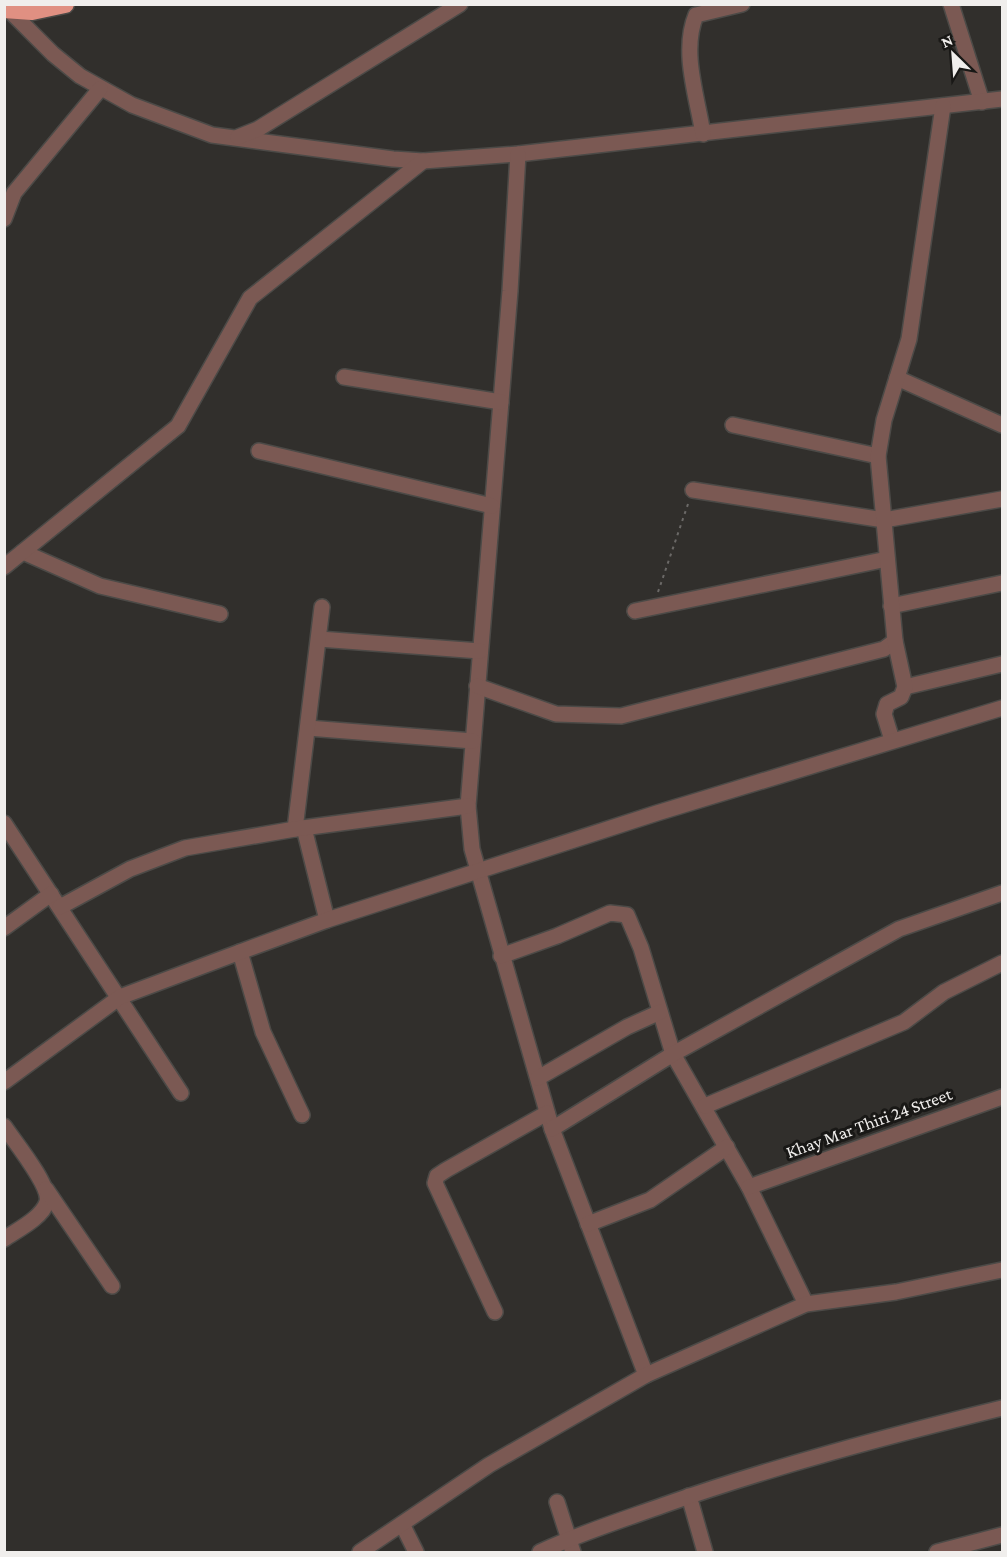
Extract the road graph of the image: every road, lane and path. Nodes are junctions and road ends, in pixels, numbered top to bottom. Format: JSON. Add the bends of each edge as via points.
{"nodes":[{"id":1,"x":65,"y":4,"type":"edge"},
{"id":2,"x":460,"y":4,"type":"edge"},
{"id":3,"x":742,"y":4,"type":"edge"},
{"id":4,"x":951,"y":4,"type":"edge"},
{"id":5,"x":6,"y":8,"type":"edge"},
{"id":6,"x":100,"y":89,"type":"junction"},
{"id":7,"x":1002,"y":99,"type":"edge"},
{"id":8,"x":982,"y":102,"type":"junction"},
{"id":9,"x":942,"y":106,"type":"junction"},
{"id":10,"x":704,"y":134,"type":"junction"},
{"id":11,"x":235,"y":138,"type":"junction"},
{"id":12,"x":518,"y":154,"type":"junction"},
{"id":13,"x":423,"y":161,"type":"junction"},
{"id":14,"x":4,"y":219,"type":"edge"},
{"id":15,"x":344,"y":376,"type":"dead end"},
{"id":16,"x":897,"y":378,"type":"junction"},
{"id":17,"x":501,"y":402,"type":"junction"},
{"id":18,"x":733,"y":425,"type":"dead end"},
{"id":19,"x":1002,"y":425,"type":"edge"},
{"id":20,"x":259,"y":451,"type":"dead end"},
{"id":21,"x":878,"y":456,"type":"junction"},
{"id":22,"x":693,"y":490,"type":"joint"},
{"id":23,"x":1002,"y":499,"type":"edge"},
{"id":24,"x":492,"y":506,"type":"junction"},
{"id":25,"x":884,"y":519,"type":"junction"},
{"id":26,"x":23,"y":552,"type":"junction"},
{"id":27,"x":887,"y":559,"type":"junction"},
{"id":28,"x":4,"y":567,"type":"edge"},
{"id":29,"x":1002,"y":583,"type":"edge"},
{"id":30,"x":891,"y":606,"type":"junction"},
{"id":31,"x":322,"y":607,"type":"dead end"},
{"id":32,"x":653,"y":607,"type":"junction"},
{"id":33,"x":635,"y":611,"type":"dead end"},
{"id":34,"x":220,"y":614,"type":"dead end"},
{"id":35,"x":319,"y":639,"type":"junction"},
{"id":36,"x":895,"y":641,"type":"junction"},
{"id":37,"x":480,"y":651,"type":"junction"},
{"id":38,"x":1002,"y":664,"type":"edge"},
{"id":39,"x":477,"y":686,"type":"junction"},
{"id":40,"x":905,"y":687,"type":"junction"},
{"id":41,"x":1002,"y":708,"type":"edge"},
{"id":42,"x":308,"y":728,"type":"junction"},
{"id":43,"x":892,"y":740,"type":"junction"},
{"id":44,"x":473,"y":741,"type":"junction"},
{"id":45,"x":468,"y":806,"type":"junction"},
{"id":46,"x":4,"y":823,"type":"edge"},
{"id":47,"x":300,"y":829,"type":"junction"},
{"id":48,"x":477,"y":873,"type":"junction"},
{"id":49,"x":1002,"y":893,"type":"edge"},
{"id":50,"x":51,"y":894,"type":"junction"},
{"id":51,"x":60,"y":907,"type":"junction"},
{"id":52,"x":327,"y":920,"type":"junction"},
{"id":53,"x":4,"y":928,"type":"edge"},
{"id":54,"x":240,"y":952,"type":"junction"},
{"id":55,"x":501,"y":956,"type":"junction"},
{"id":56,"x":1002,"y":963,"type":"edge"},
{"id":57,"x":120,"y":997,"type":"junction"},
{"id":58,"x":660,"y":1012,"type":"junction"},
{"id":59,"x":673,"y":1054,"type":"junction"},
{"id":60,"x":538,"y":1078,"type":"junction"},
{"id":61,"x":4,"y":1082,"type":"edge"},
{"id":62,"x":181,"y":1093,"type":"dead end"},
{"id":63,"x":1002,"y":1097,"type":"edge"},
{"id":64,"x":705,"y":1106,"type":"junction"},
{"id":65,"x":547,"y":1113,"type":"junction"},
{"id":66,"x":302,"y":1115,"type":"dead end"},
{"id":67,"x":4,"y":1125,"type":"edge"},
{"id":68,"x":552,"y":1130,"type":"junction"},
{"id":69,"x":727,"y":1147,"type":"junction"},
{"id":70,"x":749,"y":1187,"type":"junction"},
{"id":71,"x":46,"y":1189,"type":"junction"},
{"id":72,"x":588,"y":1224,"type":"junction"},
{"id":73,"x":4,"y":1239,"type":"edge"},
{"id":74,"x":1002,"y":1270,"type":"edge"},
{"id":75,"x":112,"y":1286,"type":"dead end"},
{"id":76,"x":806,"y":1304,"type":"junction"},
{"id":77,"x":495,"y":1312,"type":"dead end"},
{"id":78,"x":646,"y":1376,"type":"junction"},
{"id":79,"x":1002,"y":1408,"type":"edge"},
{"id":80,"x":689,"y":1496,"type":"junction"},
{"id":81,"x":557,"y":1502,"type":"dead end"},
{"id":82,"x":402,"y":1524,"type":"junction"},
{"id":83,"x":1002,"y":1535,"type":"edge"},
{"id":84,"x":571,"y":1546,"type":"edge"},
{"id":85,"x":360,"y":1552,"type":"edge"},
{"id":86,"x":416,"y":1552,"type":"edge"},
{"id":87,"x":540,"y":1552,"type":"edge"},
{"id":88,"x":705,"y":1552,"type":"edge"},
{"id":89,"x":936,"y":1552,"type":"edge"}],
"edges":[{"from":1,"to":5,"type":"highway","via":[[32,11]]},
{"from":2,"to":11,"type":"street","via":[[258,129]]},
{"from":3,"to":10,"type":"street","via":[[696,15],[689,31]]},
{"from":4,"to":8,"type":"street"},
{"from":5,"to":6,"type":"street","via":[[53,54]]},
{"from":6,"to":11,"type":"street","via":[[212,135]]},
{"from":6,"to":14,"type":"street","via":[[14,193]]},
{"from":7,"to":8,"type":"street"},
{"from":8,"to":9,"type":"street"},
{"from":9,"to":10,"type":"street"},
{"from":9,"to":16,"type":"street","via":[[909,339]]},
{"from":10,"to":12,"type":"street"},
{"from":11,"to":13,"type":"street"},
{"from":12,"to":13,"type":"street"},
{"from":12,"to":17,"type":"street"},
{"from":13,"to":26,"type":"street","via":[[250,298],[178,426]]},
{"from":15,"to":17,"type":"street"},
{"from":16,"to":19,"type":"street"},
{"from":16,"to":21,"type":"street"},
{"from":17,"to":24,"type":"street"},
{"from":18,"to":21,"type":"street"},
{"from":20,"to":24,"type":"street"},
{"from":21,"to":25,"type":"street"},
{"from":22,"to":25,"type":"street"},
{"from":22,"to":32,"type":"path"},
{"from":23,"to":25,"type":"street"},
{"from":24,"to":37,"type":"street"},
{"from":25,"to":27,"type":"street"},
{"from":26,"to":28,"type":"street"},
{"from":26,"to":34,"type":"street","via":[[100,586]]},
{"from":27,"to":30,"type":"street"},
{"from":27,"to":32,"type":"street"},
{"from":29,"to":30,"type":"street"},
{"from":30,"to":36,"type":"street"},
{"from":31,"to":35,"type":"street"},
{"from":32,"to":33,"type":"street"},
{"from":35,"to":37,"type":"street"},
{"from":35,"to":42,"type":"street"},
{"from":36,"to":39,"type":"street","via":[[884,649],[621,716],[556,714]]},
{"from":36,"to":40,"type":"street"},
{"from":37,"to":39,"type":"street"},
{"from":38,"to":40,"type":"street"},
{"from":39,"to":44,"type":"street"},
{"from":40,"to":43,"type":"street","via":[[901,697],[887,704],[884,714]]},
{"from":41,"to":43,"type":"street"},
{"from":42,"to":44,"type":"street"},
{"from":42,"to":47,"type":"street"},
{"from":43,"to":48,"type":"street"},
{"from":44,"to":45,"type":"street"},
{"from":45,"to":47,"type":"street"},
{"from":45,"to":48,"type":"street"},
{"from":46,"to":50,"type":"street"},
{"from":47,"to":51,"type":"street","via":[[186,848],[130,869]]},
{"from":47,"to":52,"type":"street"},
{"from":48,"to":52,"type":"street"},
{"from":48,"to":55,"type":"street"},
{"from":49,"to":59,"type":"street","via":[[898,929]]},
{"from":50,"to":51,"type":"street"},
{"from":50,"to":53,"type":"street"},
{"from":51,"to":57,"type":"street"},
{"from":52,"to":54,"type":"street"},
{"from":54,"to":57,"type":"street"},
{"from":54,"to":66,"type":"street","via":[[263,1032]]},
{"from":55,"to":58,"type":"street","via":[[610,913],[627,915]]},
{"from":55,"to":60,"type":"street"},
{"from":56,"to":64,"type":"street","via":[[944,992],[904,1022]]},
{"from":57,"to":61,"type":"street"},
{"from":57,"to":62,"type":"street"},
{"from":58,"to":59,"type":"street"},
{"from":58,"to":60,"type":"street"},
{"from":59,"to":64,"type":"street"},
{"from":59,"to":68,"type":"street"},
{"from":60,"to":65,"type":"street"},
{"from":63,"to":70,"type":"street","name":"Khay Mar Thiri 24 Street"},
{"from":64,"to":69,"type":"street"},
{"from":65,"to":68,"type":"street"},
{"from":65,"to":77,"type":"street","via":[[446,1170],[435,1183]]},
{"from":67,"to":71,"type":"street"},
{"from":68,"to":72,"type":"street"},
{"from":69,"to":70,"type":"street"},
{"from":69,"to":72,"type":"street","via":[[650,1200]]},
{"from":70,"to":76,"type":"street"},
{"from":71,"to":73,"type":"street","via":[[46,1203],[39,1214]]},
{"from":71,"to":75,"type":"street"},
{"from":72,"to":78,"type":"street"},
{"from":74,"to":76,"type":"street","via":[[896,1292]]},
{"from":76,"to":78,"type":"street"},
{"from":78,"to":82,"type":"street","via":[[489,1465]]},
{"from":79,"to":80,"type":"street","via":[[841,1448]]},
{"from":80,"to":84,"type":"street"},
{"from":80,"to":88,"type":"street"},
{"from":81,"to":84,"type":"street"},
{"from":82,"to":85,"type":"street"},
{"from":82,"to":86,"type":"street"},
{"from":83,"to":89,"type":"street"},
{"from":84,"to":87,"type":"street"}]}
